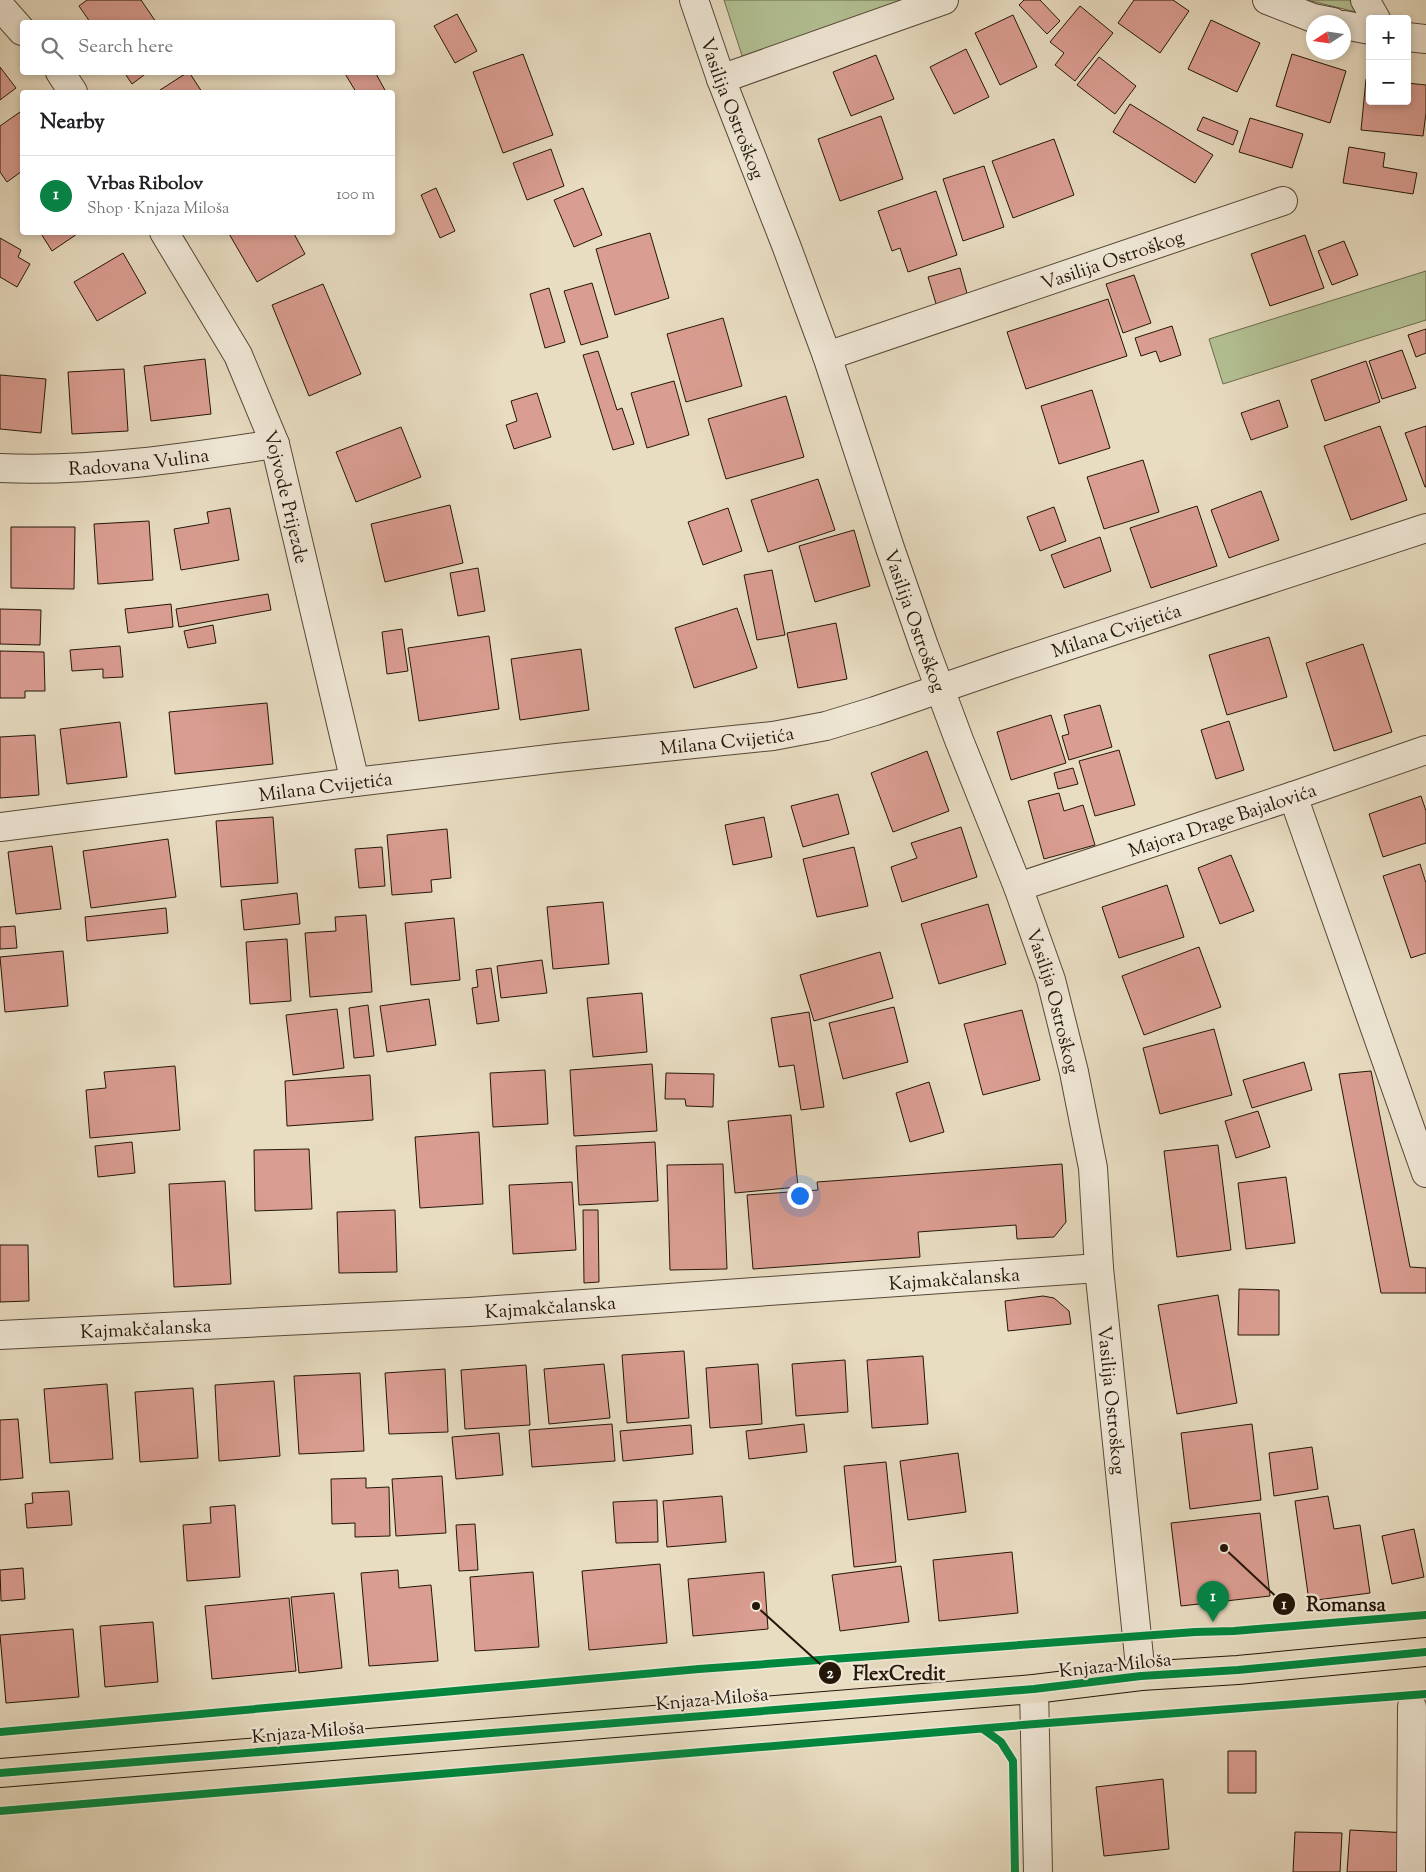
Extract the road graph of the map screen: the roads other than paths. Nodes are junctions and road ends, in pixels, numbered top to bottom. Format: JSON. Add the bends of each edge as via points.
{"nodes":[{"id":1,"x":694,"y":0,"type":"edge"},
{"id":2,"x":944,"y":0,"type":"edge"},
{"id":3,"x":1267,"y":0,"type":"edge"},
{"id":4,"x":1365,"y":0,"type":"edge"},
{"id":5,"x":0,"y":6,"type":"edge"},
{"id":6,"x":1306,"y":15,"type":"edge"},
{"id":7,"x":1374,"y":15,"type":"edge"},
{"id":8,"x":1351,"y":26,"type":"edge"},
{"id":9,"x":20,"y":29,"type":"edge"},
{"id":10,"x":1366,"y":29,"type":"edge"},
{"id":11,"x":1411,"y":37,"type":"edge"},
{"id":12,"x":1426,"y":39,"type":"edge"},
{"id":13,"x":62,"y":75,"type":"edge"},
{"id":14,"x":721,"y":79,"type":"junction"},
{"id":15,"x":72,"y":90,"type":"edge"},
{"id":16,"x":1283,"y":201,"type":"dead end"},
{"id":17,"x":166,"y":235,"type":"edge"},
{"id":18,"x":827,"y":356,"type":"junction"},
{"id":19,"x":275,"y":444,"type":"junction"},
{"id":20,"x":0,"y":468,"type":"edge"},
{"id":21,"x":1426,"y":528,"type":"edge"},
{"id":22,"x":940,"y":689,"type":"junction"},
{"id":23,"x":1426,"y":750,"type":"edge"},
{"id":24,"x":355,"y":782,"type":"junction"},
{"id":25,"x":1293,"y":796,"type":"junction"},
{"id":26,"x":0,"y":827,"type":"edge"},
{"id":27,"x":1018,"y":887,"type":"junction"},
{"id":28,"x":1426,"y":1174,"type":"edge"},
{"id":29,"x":1099,"y":1268,"type":"junction"},
{"id":30,"x":0,"y":1335,"type":"edge"},
{"id":31,"x":1426,"y":1652,"type":"edge"},
{"id":32,"x":1141,"y":1676,"type":"junction"},
{"id":33,"x":1034,"y":1688,"type":"junction"},
{"id":34,"x":1412,"y":1707,"type":"dead end"},
{"id":35,"x":0,"y":1773,"type":"edge"},
{"id":36,"x":1038,"y":1872,"type":"edge"},
{"id":37,"x":1411,"y":1872,"type":"edge"}],
"edges":[{"from":1,"to":14,"type":"street","name":"Vasilija Ostroškog"},
{"from":2,"to":14,"type":"street"},
{"from":3,"to":6,"type":"street"},
{"from":4,"to":7,"type":"street"},
{"from":5,"to":9,"type":"street"},
{"from":8,"to":10,"type":"street"},
{"from":11,"to":12,"type":"street"},
{"from":13,"to":15,"type":"street"},
{"from":14,"to":18,"type":"street","name":"Vasilija Ostroškog"},
{"from":16,"to":18,"type":"street","name":"Vasilija Ostroškog"},
{"from":17,"to":19,"type":"street","name":"Vojvode Prijezde","via":[[238,355]]},
{"from":18,"to":22,"type":"street","name":"Vasilija Ostroškog"},
{"from":19,"to":20,"type":"street","name":"Radovana Vulina","via":[[128,464],[42,470]]},
{"from":19,"to":24,"type":"street","name":"Vojvode Prijezde"},
{"from":21,"to":22,"type":"street","name":"Milana Cvijetića"},
{"from":22,"to":24,"type":"street","name":"Milana Cvijetića","via":[[876,712],[773,736]]},
{"from":22,"to":27,"type":"street","name":"Vasilija Ostroškog"},
{"from":23,"to":25,"type":"street","name":"Majora Drage Bajalovića"},
{"from":24,"to":26,"type":"street","name":"Milana Cvijetića"},
{"from":25,"to":27,"type":"street","name":"Majora Drage Bajalovića"},
{"from":25,"to":28,"type":"street"},
{"from":27,"to":29,"type":"street","name":"Vasilija Ostroškog","via":[[1051,980],[1074,1072],[1092,1168]]},
{"from":29,"to":30,"type":"street","name":"Kajmakčalanska","via":[[469,1312]]},
{"from":29,"to":32,"type":"street","name":"Vasilija Ostroškog"},
{"from":31,"to":32,"type":"main road","name":"Knjaza Miloša"},
{"from":32,"to":33,"type":"main road","name":"Knjaza Miloša"},
{"from":33,"to":35,"type":"main road","name":"Knjaza Miloša"},
{"from":33,"to":36,"type":"street"},
{"from":34,"to":37,"type":"street"}]}
